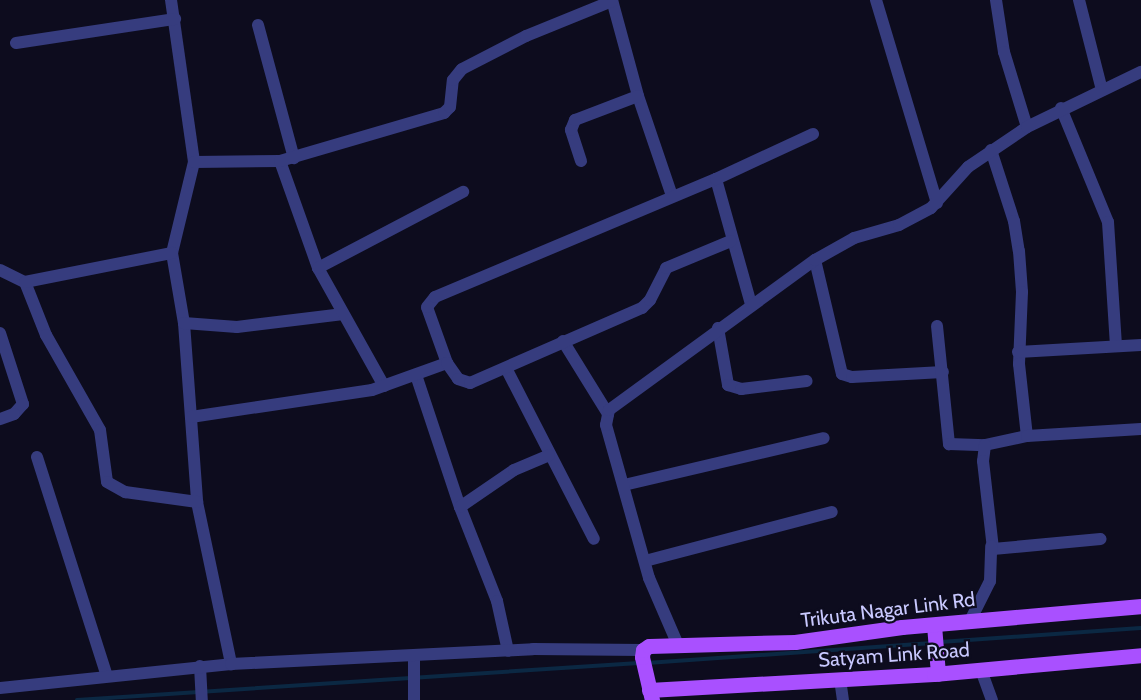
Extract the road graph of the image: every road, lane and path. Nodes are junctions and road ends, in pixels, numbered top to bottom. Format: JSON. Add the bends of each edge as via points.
{"nodes":[{"id":1,"x":171,"y":0,"type":"edge"},
{"id":2,"x":612,"y":0,"type":"edge"},
{"id":3,"x":876,"y":0,"type":"edge"},
{"id":4,"x":996,"y":0,"type":"edge"},
{"id":5,"x":1079,"y":0,"type":"edge"},
{"id":6,"x":175,"y":19,"type":"junction"},
{"id":7,"x":258,"y":25,"type":"dead end"},
{"id":8,"x":16,"y":43,"type":"dead end"},
{"id":9,"x":1141,"y":72,"type":"edge"},
{"id":10,"x":1102,"y":90,"type":"junction"},
{"id":11,"x":638,"y":96,"type":"junction"},
{"id":12,"x":1061,"y":108,"type":"junction"},
{"id":13,"x":1027,"y":127,"type":"junction"},
{"id":14,"x":813,"y":134,"type":"dead end"},
{"id":15,"x":991,"y":150,"type":"junction"},
{"id":16,"x":294,"y":158,"type":"junction"},
{"id":17,"x":280,"y":161,"type":"junction"},
{"id":18,"x":581,"y":161,"type":"dead end"},
{"id":19,"x":194,"y":162,"type":"junction"},
{"id":20,"x":716,"y":179,"type":"junction"},
{"id":21,"x":463,"y":192,"type":"dead end"},
{"id":22,"x":672,"y":196,"type":"junction"},
{"id":23,"x":937,"y":203,"type":"junction"},
{"id":24,"x":731,"y":241,"type":"junction"},
{"id":25,"x":172,"y":253,"type":"junction"},
{"id":26,"x":815,"y":260,"type":"junction"},
{"id":27,"x":318,"y":268,"type":"junction"},
{"id":28,"x":0,"y":270,"type":"edge"},
{"id":29,"x":25,"y":282,"type":"junction"},
{"id":30,"x":752,"y":304,"type":"junction"},
{"id":31,"x":343,"y":314,"type":"junction"},
{"id":32,"x":184,"y":323,"type":"junction"},
{"id":33,"x":937,"y":326,"type":"dead end"},
{"id":34,"x":718,"y":328,"type":"junction"},
{"id":35,"x":0,"y":333,"type":"edge"},
{"id":36,"x":563,"y":341,"type":"junction"},
{"id":37,"x":1116,"y":345,"type":"junction"},
{"id":38,"x":1141,"y":345,"type":"edge"},
{"id":39,"x":1018,"y":352,"type":"junction"},
{"id":40,"x":447,"y":363,"type":"junction"},
{"id":41,"x":506,"y":368,"type":"junction"},
{"id":42,"x":943,"y":372,"type":"junction"},
{"id":43,"x":416,"y":375,"type":"junction"},
{"id":44,"x":807,"y":381,"type":"dead end"},
{"id":45,"x":384,"y":386,"type":"junction"},
{"id":46,"x":608,"y":414,"type":"junction"},
{"id":47,"x":191,"y":417,"type":"junction"},
{"id":48,"x":0,"y":419,"type":"edge"},
{"id":49,"x":1141,"y":429,"type":"edge"},
{"id":50,"x":1026,"y":436,"type":"junction"},
{"id":51,"x":824,"y":438,"type":"dead end"},
{"id":52,"x":985,"y":445,"type":"junction"},
{"id":53,"x":549,"y":454,"type":"junction"},
{"id":54,"x":37,"y":457,"type":"dead end"},
{"id":55,"x":624,"y":485,"type":"junction"},
{"id":56,"x":196,"y":502,"type":"junction"},
{"id":57,"x":460,"y":507,"type":"junction"},
{"id":58,"x":832,"y":512,"type":"dead end"},
{"id":59,"x":594,"y":539,"type":"dead end"},
{"id":60,"x":1101,"y":539,"type":"dead end"},
{"id":61,"x":991,"y":546,"type":"junction"},
{"id":62,"x":645,"y":561,"type":"junction"},
{"id":63,"x":1141,"y":606,"type":"edge"},
{"id":64,"x":970,"y":621,"type":"junction"},
{"id":65,"x":935,"y":631,"type":"junction"},
{"id":66,"x":678,"y":645,"type":"junction"},
{"id":67,"x":508,"y":651,"type":"junction"},
{"id":68,"x":643,"y":653,"type":"junction"},
{"id":69,"x":1141,"y":655,"type":"edge"},
{"id":70,"x":414,"y":657,"type":"junction"},
{"id":71,"x":231,"y":664,"type":"junction"},
{"id":72,"x":200,"y":666,"type":"junction"},
{"id":73,"x":938,"y":668,"type":"junction"},
{"id":74,"x":981,"y":670,"type":"junction"},
{"id":75,"x":106,"y":676,"type":"junction"},
{"id":76,"x":840,"y":679,"type":"junction"},
{"id":77,"x":0,"y":688,"type":"edge"},
{"id":78,"x":649,"y":690,"type":"edge"},
{"id":79,"x":202,"y":700,"type":"edge"},
{"id":80,"x":414,"y":700,"type":"edge"},
{"id":81,"x":843,"y":700,"type":"edge"},
{"id":82,"x":993,"y":700,"type":"edge"}],
"edges":[{"from":1,"to":6,"type":"street"},
{"from":2,"to":11,"type":"street"},
{"from":2,"to":16,"type":"street","via":[[526,36],[462,69],[453,80],[450,107],[444,113]]},
{"from":3,"to":23,"type":"street"},
{"from":4,"to":13,"type":"street","via":[[1004,52]]},
{"from":5,"to":10,"type":"street"},
{"from":6,"to":8,"type":"street"},
{"from":6,"to":19,"type":"street"},
{"from":7,"to":16,"type":"street"},
{"from":9,"to":10,"type":"street"},
{"from":10,"to":12,"type":"street"},
{"from":11,"to":18,"type":"street","via":[[575,120],[571,130]]},
{"from":11,"to":22,"type":"street"},
{"from":12,"to":13,"type":"street"},
{"from":12,"to":37,"type":"street","via":[[1108,222]]},
{"from":13,"to":15,"type":"street"},
{"from":14,"to":20,"type":"street"},
{"from":15,"to":23,"type":"street","via":[[968,167]]},
{"from":15,"to":39,"type":"street","via":[[1014,220],[1019,251],[1022,292]]},
{"from":16,"to":17,"type":"street"},
{"from":17,"to":19,"type":"street"},
{"from":17,"to":27,"type":"street"},
{"from":19,"to":25,"type":"street"},
{"from":20,"to":22,"type":"street"},
{"from":20,"to":24,"type":"street"},
{"from":21,"to":27,"type":"street"},
{"from":22,"to":40,"type":"street","via":[[435,297],[427,307]]},
{"from":23,"to":26,"type":"street","via":[[899,225],[854,238]]},
{"from":24,"to":30,"type":"street"},
{"from":24,"to":36,"type":"street","via":[[666,268],[642,308]]},
{"from":25,"to":29,"type":"street"},
{"from":25,"to":32,"type":"street"},
{"from":26,"to":30,"type":"street"},
{"from":26,"to":42,"type":"street","via":[[842,374],[852,378]]},
{"from":27,"to":31,"type":"street"},
{"from":28,"to":29,"type":"street"},
{"from":29,"to":56,"type":"street","via":[[46,335],[100,430],[107,482],[125,492]]},
{"from":30,"to":34,"type":"street"},
{"from":31,"to":32,"type":"street","via":[[237,327]]},
{"from":31,"to":45,"type":"street"},
{"from":32,"to":47,"type":"street"},
{"from":33,"to":42,"type":"street"},
{"from":34,"to":44,"type":"street","via":[[728,385],[741,389]]},
{"from":34,"to":46,"type":"street","via":[[614,404]]},
{"from":35,"to":48,"type":"street","via":[[23,404],[14,414]]},
{"from":36,"to":41,"type":"street"},
{"from":36,"to":46,"type":"street"},
{"from":37,"to":38,"type":"street"},
{"from":37,"to":39,"type":"street"},
{"from":39,"to":50,"type":"street"},
{"from":40,"to":41,"type":"street","via":[[463,383]]},
{"from":40,"to":43,"type":"street"},
{"from":41,"to":53,"type":"street"},
{"from":42,"to":52,"type":"street","via":[[949,444]]},
{"from":43,"to":45,"type":"street"},
{"from":43,"to":57,"type":"street"},
{"from":45,"to":47,"type":"street"},
{"from":46,"to":55,"type":"street","via":[[606,425]]},
{"from":47,"to":56,"type":"street"},
{"from":49,"to":50,"type":"street"},
{"from":50,"to":52,"type":"street"},
{"from":51,"to":55,"type":"street"},
{"from":52,"to":61,"type":"street"},
{"from":53,"to":57,"type":"street","via":[[514,470]]},
{"from":53,"to":59,"type":"street"},
{"from":54,"to":75,"type":"street"},
{"from":55,"to":62,"type":"street"},
{"from":56,"to":71,"type":"street"},
{"from":57,"to":67,"type":"street","via":[[497,601]]},
{"from":58,"to":62,"type":"street"},
{"from":60,"to":61,"type":"street","via":[[999,551]]},
{"from":61,"to":64,"type":"street","via":[[990,581]]},
{"from":62,"to":66,"type":"street"},
{"from":63,"to":64,"type":"main road","name":"Trikuta Nagar Link Rd"},
{"from":64,"to":65,"type":"main road","name":"Trikuta Nagar Link Rd"},
{"from":65,"to":66,"type":"main road","name":"Trikuta Nagar Link Rd","via":[[795,642]]},
{"from":65,"to":73,"type":"main road"},
{"from":66,"to":68,"type":"main road","name":"Trikuta Nagar Link Rd"},
{"from":67,"to":68,"type":"street"},
{"from":67,"to":70,"type":"street"},
{"from":68,"to":78,"type":"main road"},
{"from":69,"to":74,"type":"main road","name":"Satyam Link Road"},
{"from":70,"to":71,"type":"street"},
{"from":70,"to":80,"type":"street"},
{"from":71,"to":72,"type":"street"},
{"from":72,"to":75,"type":"street"},
{"from":72,"to":79,"type":"street"},
{"from":73,"to":74,"type":"main road","name":"Satyam Link Road"},
{"from":73,"to":76,"type":"main road","name":"Satyam Link Road"},
{"from":74,"to":82,"type":"street"},
{"from":75,"to":77,"type":"street"},
{"from":76,"to":78,"type":"main road","name":"Satyam Link Road"},
{"from":76,"to":81,"type":"street"}]}
